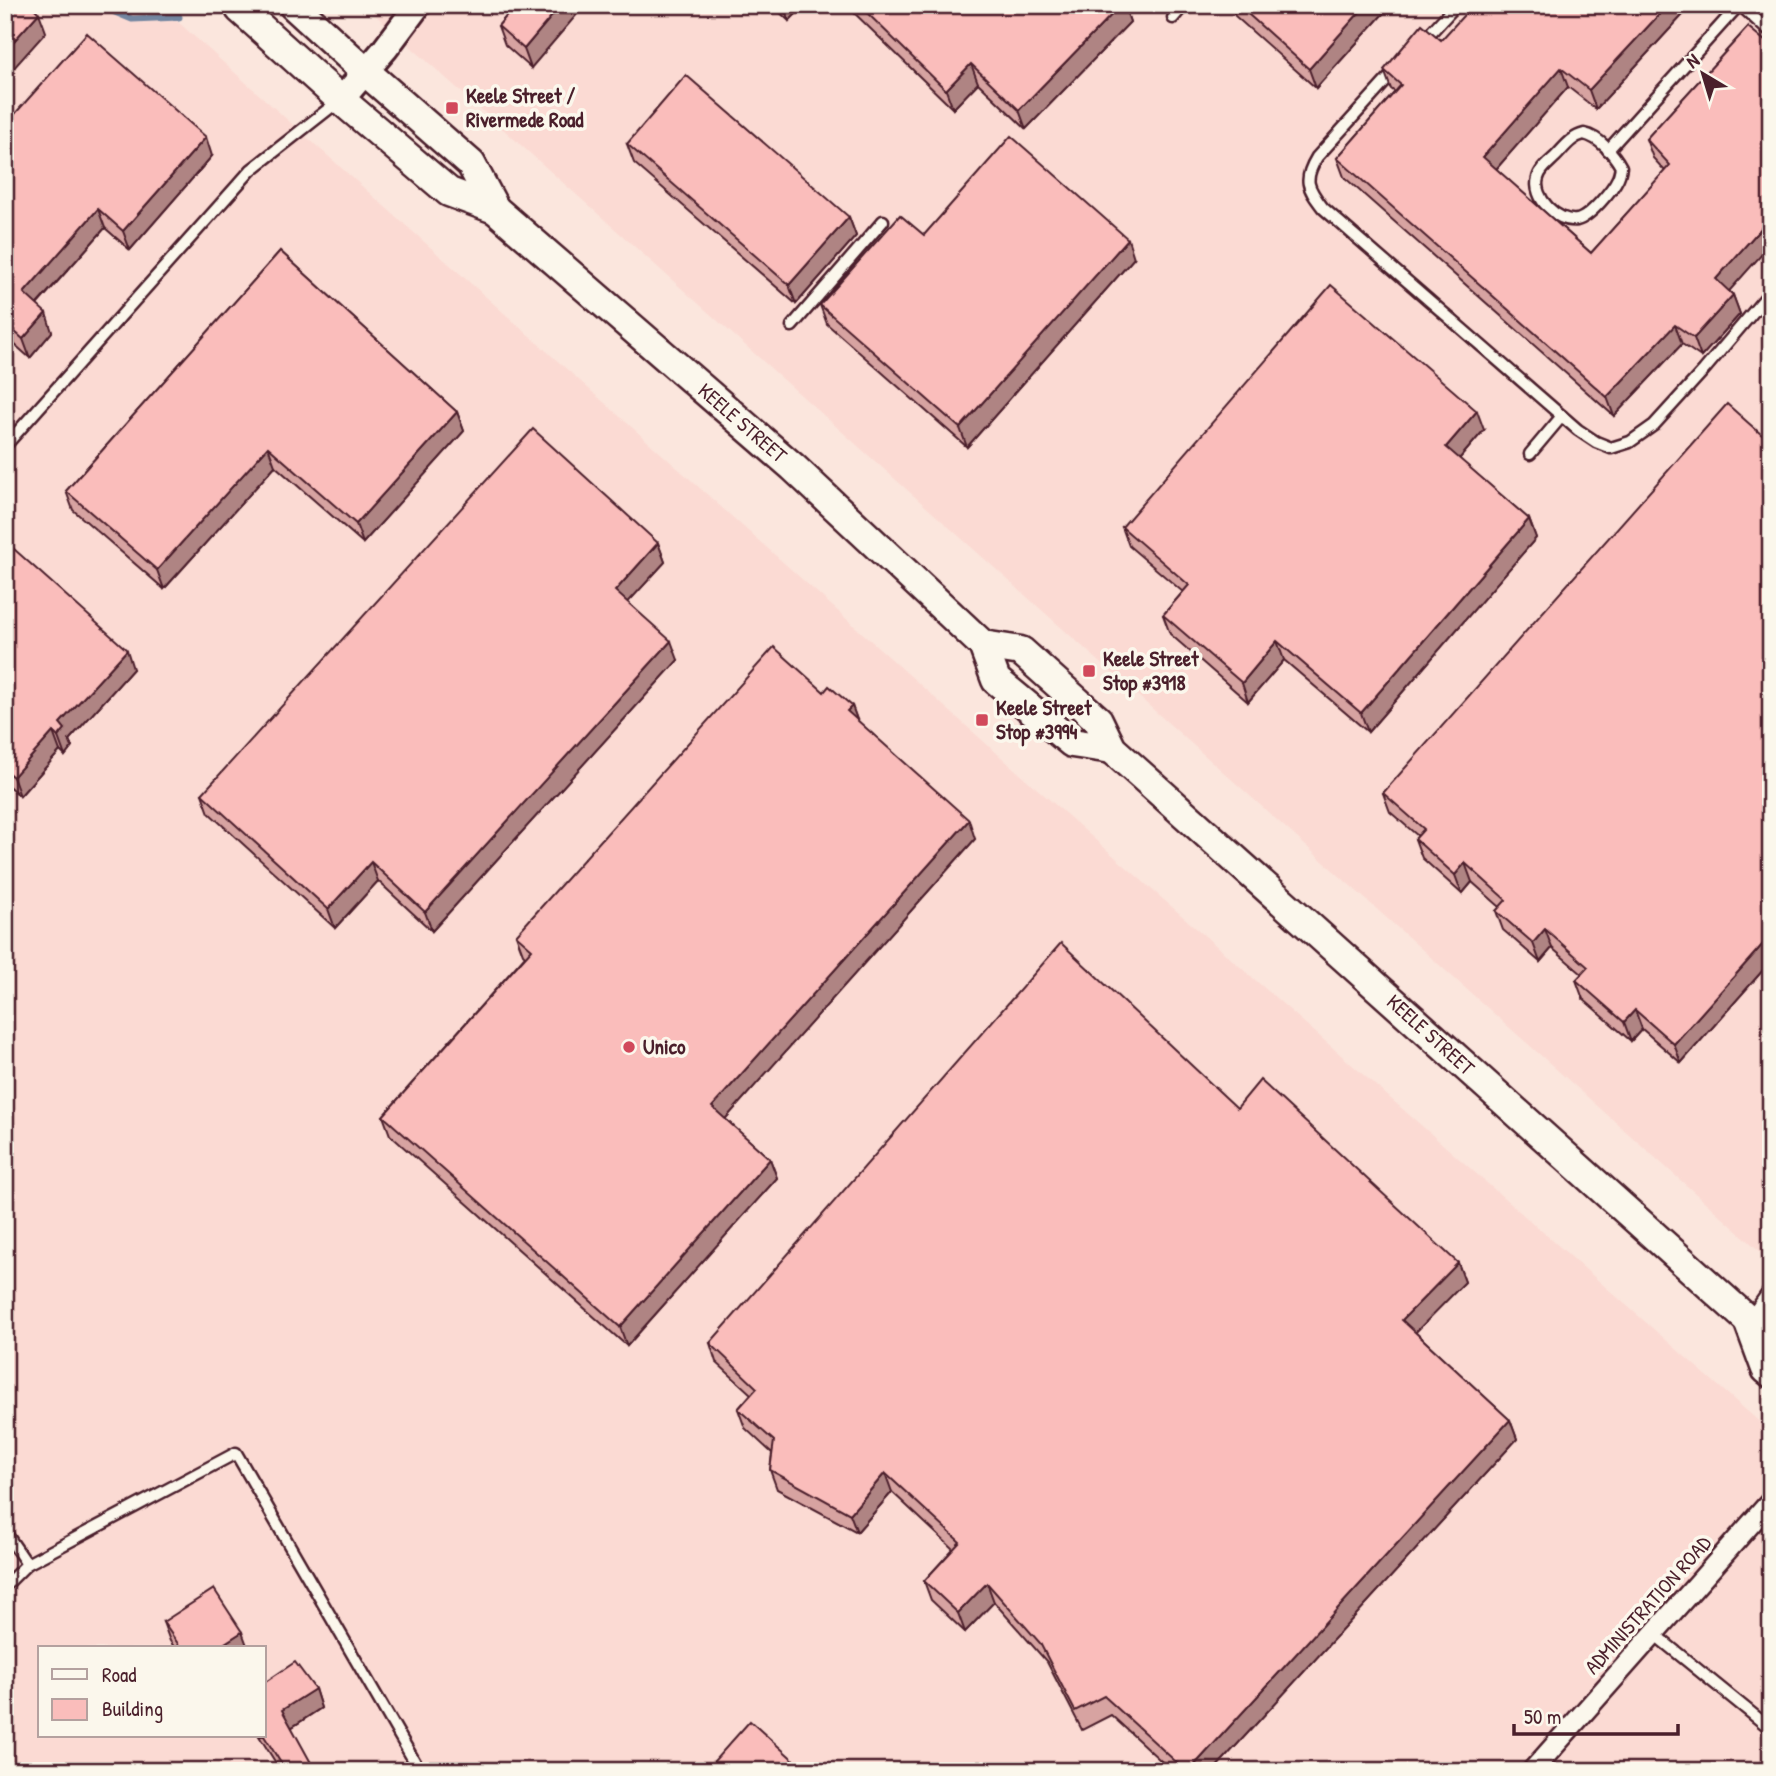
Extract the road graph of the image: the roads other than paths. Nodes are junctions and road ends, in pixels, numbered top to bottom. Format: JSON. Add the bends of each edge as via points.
{"nodes":[{"id":1,"x":239,"y":5,"type":"edge"},
{"id":2,"x":293,"y":5,"type":"edge"},
{"id":3,"x":418,"y":5,"type":"edge"},
{"id":4,"x":1184,"y":5,"type":"edge"},
{"id":5,"x":1456,"y":5,"type":"edge"},
{"id":6,"x":1740,"y":5,"type":"edge"},
{"id":7,"x":1173,"y":18,"type":"dead end"},
{"id":8,"x":1771,"y":33,"type":"edge"},
{"id":9,"x":1419,"y":46,"type":"edge"},
{"id":10,"x":1400,"y":66,"type":"edge"},
{"id":11,"x":366,"y":72,"type":"junction"},
{"id":12,"x":341,"y":100,"type":"junction"},
{"id":13,"x":1608,"y":150,"type":"junction"},
{"id":14,"x":495,"y":209,"type":"junction"},
{"id":15,"x":883,"y":221,"type":"dead end"},
{"id":16,"x":1771,"y":291,"type":"edge"},
{"id":17,"x":792,"y":326,"type":"dead end"},
{"id":18,"x":1562,"y":416,"type":"junction"},
{"id":19,"x":5,"y":446,"type":"edge"},
{"id":20,"x":1530,"y":454,"type":"dead end"},
{"id":21,"x":983,"y":645,"type":"junction"},
{"id":22,"x":1112,"y":749,"type":"junction"},
{"id":23,"x":1771,"y":1288,"type":"edge"},
{"id":24,"x":1759,"y":1326,"type":"edge"},
{"id":25,"x":1771,"y":1373,"type":"edge"},
{"id":26,"x":1771,"y":1501,"type":"edge"},
{"id":27,"x":5,"y":1532,"type":"edge"},
{"id":28,"x":27,"y":1564,"type":"junction"},
{"id":29,"x":5,"y":1586,"type":"edge"},
{"id":30,"x":1654,"y":1634,"type":"junction"},
{"id":31,"x":1771,"y":1729,"type":"edge"},
{"id":32,"x":420,"y":1771,"type":"edge"},
{"id":33,"x":1532,"y":1771,"type":"edge"}],
"edges":[{"from":1,"to":12,"type":"main road","name":"KEELE STREET"},
{"from":2,"to":11,"type":"main road","name":"KEELE STREET"},
{"from":3,"to":11,"type":"street"},
{"from":4,"to":7,"type":"lane"},
{"from":5,"to":9,"type":"lane"},
{"from":6,"to":8,"type":"lane"},
{"from":6,"to":13,"type":"lane"},
{"from":10,"to":18,"type":"lane","via":[[1317,156],[1308,171],[1312,194]]},
{"from":11,"to":12,"type":"street"},
{"from":11,"to":14,"type":"main road","name":"KEELE STREET","via":[[471,164]]},
{"from":12,"to":14,"type":"main road","name":"KEELE STREET","via":[[449,192]]},
{"from":12,"to":19,"type":"lane","via":[[251,170]]},
{"from":13,"to":13,"type":"lane","via":[[1592,136],[1575,136],[1540,171],[1537,191],[1545,204],[1564,219],[1588,215],[1618,178],[1621,167]]},
{"from":14,"to":21,"type":"main road","name":"KEELE STREET","via":[[793,467]]},
{"from":15,"to":17,"type":"lane"},
{"from":16,"to":18,"type":"lane","via":[[1654,425],[1630,442],[1611,447],[1596,442]]},
{"from":18,"to":20,"type":"lane"},
{"from":21,"to":22,"type":"main road","name":"KEELE STREET","via":[[1021,651],[1098,720]]},
{"from":21,"to":22,"type":"main road","name":"KEELE STREET","via":[[996,680],[1072,743]]},
{"from":22,"to":24,"type":"main road","name":"KEELE STREET"},
{"from":23,"to":24,"type":"lane"},
{"from":24,"to":25,"type":"main road","name":"KEELE STREET","via":[[1766,1369]]},
{"from":26,"to":30,"type":"street","name":"ADMINISTRATION ROAD"},
{"from":27,"to":28,"type":"lane"},
{"from":28,"to":29,"type":"lane"},
{"from":28,"to":32,"type":"lane","via":[[236,1453]]},
{"from":30,"to":31,"type":"lane"},
{"from":30,"to":33,"type":"street","name":"ADMINISTRATION ROAD"}]}
